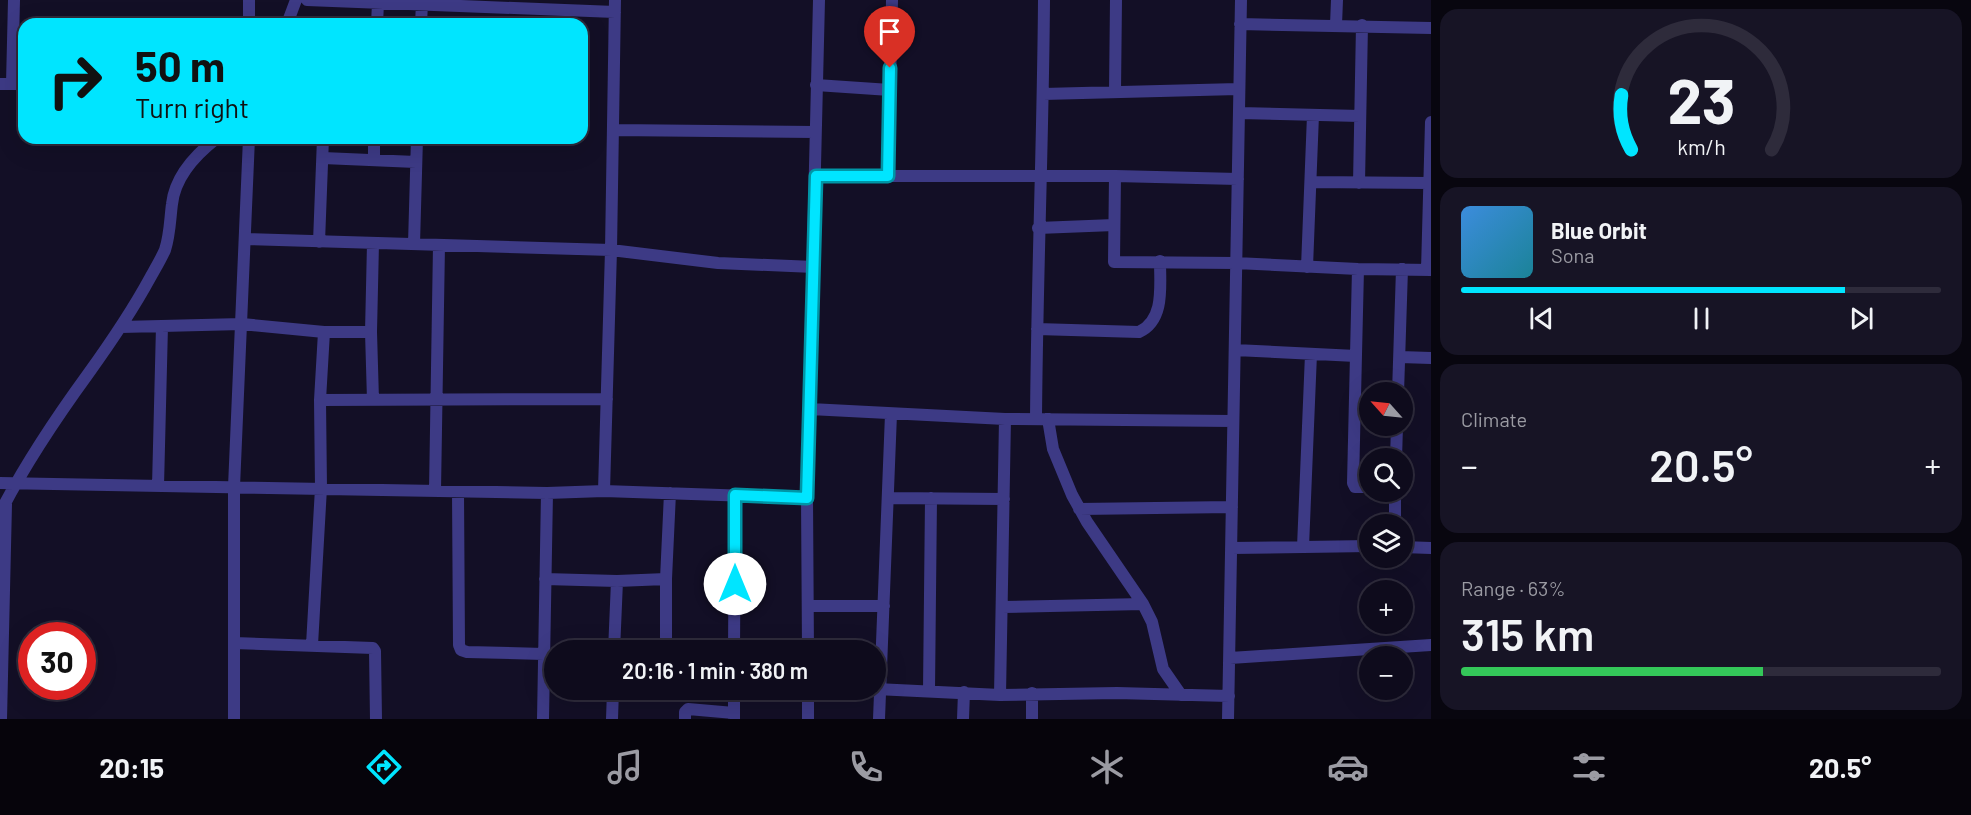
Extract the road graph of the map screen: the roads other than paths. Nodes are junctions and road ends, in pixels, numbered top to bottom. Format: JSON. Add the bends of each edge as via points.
{"nodes":[{"id":1,"x":14,"y":0,"type":"edge"},
{"id":2,"x":249,"y":0,"type":"edge"},
{"id":3,"x":296,"y":0,"type":"edge"},
{"id":4,"x":307,"y":0,"type":"edge"},
{"id":5,"x":819,"y":0,"type":"edge"},
{"id":6,"x":892,"y":0,"type":"edge"},
{"id":7,"x":1044,"y":0,"type":"edge"},
{"id":8,"x":1116,"y":0,"type":"edge"},
{"id":9,"x":1241,"y":0,"type":"edge"},
{"id":10,"x":1337,"y":0,"type":"edge"},
{"id":11,"x":378,"y":3,"type":"junction"},
{"id":12,"x":422,"y":3,"type":"junction"},
{"id":13,"x":488,"y":3,"type":"edge"},
{"id":14,"x":615,"y":6,"type":"edge"},
{"id":15,"x":249,"y":18,"type":"edge"},
{"id":16,"x":289,"y":18,"type":"edge"},
{"id":17,"x":377,"y":18,"type":"edge"},
{"id":18,"x":421,"y":18,"type":"edge"},
{"id":19,"x":1240,"y":24,"type":"junction"},
{"id":20,"x":1336,"y":25,"type":"junction"},
{"id":21,"x":1362,"y":25,"type":"junction"},
{"id":22,"x":1431,"y":28,"type":"edge"},
{"id":23,"x":12,"y":84,"type":"edge"},
{"id":24,"x":816,"y":85,"type":"junction"},
{"id":25,"x":1238,"y":89,"type":"junction"},
{"id":26,"x":890,"y":90,"type":"junction"},
{"id":27,"x":1115,"y":92,"type":"junction"},
{"id":28,"x":1043,"y":94,"type":"junction"},
{"id":29,"x":1239,"y":113,"type":"junction"},
{"id":30,"x":1313,"y":115,"type":"junction"},
{"id":31,"x":1360,"y":116,"type":"junction"},
{"id":32,"x":1431,"y":122,"type":"edge"},
{"id":33,"x":613,"y":130,"type":"junction"},
{"id":34,"x":815,"y":132,"type":"junction"},
{"id":35,"x":209,"y":144,"type":"edge"},
{"id":36,"x":249,"y":144,"type":"edge"},
{"id":37,"x":323,"y":144,"type":"edge"},
{"id":38,"x":374,"y":144,"type":"edge"},
{"id":39,"x":417,"y":144,"type":"edge"},
{"id":40,"x":323,"y":158,"type":"junction"},
{"id":41,"x":374,"y":160,"type":"junction"},
{"id":42,"x":416,"y":162,"type":"junction"},
{"id":43,"x":816,"y":176,"type":"junction"},
{"id":44,"x":888,"y":176,"type":"junction"},
{"id":45,"x":1042,"y":176,"type":"junction"},
{"id":46,"x":1115,"y":176,"type":"junction"},
{"id":47,"x":1238,"y":179,"type":"junction"},
{"id":48,"x":1311,"y":182,"type":"junction"},
{"id":49,"x":1359,"y":183,"type":"junction"},
{"id":50,"x":1429,"y":183,"type":"junction"},
{"id":51,"x":1114,"y":225,"type":"junction"},
{"id":52,"x":1038,"y":228,"type":"junction"},
{"id":53,"x":246,"y":239,"type":"junction"},
{"id":54,"x":319,"y":242,"type":"junction"},
{"id":55,"x":373,"y":243,"type":"junction"},
{"id":56,"x":414,"y":244,"type":"junction"},
{"id":57,"x":439,"y":245,"type":"junction"},
{"id":58,"x":611,"y":250,"type":"junction"},
{"id":59,"x":1161,"y":261,"type":"junction"},
{"id":60,"x":1236,"y":263,"type":"junction"},
{"id":61,"x":814,"y":267,"type":"junction"},
{"id":62,"x":1307,"y":267,"type":"junction"},
{"id":63,"x":1358,"y":269,"type":"junction"},
{"id":64,"x":1402,"y":269,"type":"junction"},
{"id":65,"x":1429,"y":270,"type":"edge"},
{"id":66,"x":242,"y":324,"type":"junction"},
{"id":67,"x":162,"y":326,"type":"junction"},
{"id":68,"x":121,"y":327,"type":"junction"},
{"id":69,"x":1037,"y":329,"type":"junction"},
{"id":70,"x":324,"y":332,"type":"junction"},
{"id":71,"x":371,"y":332,"type":"junction"},
{"id":72,"x":1235,"y":350,"type":"junction"},
{"id":73,"x":1311,"y":354,"type":"junction"},
{"id":74,"x":1356,"y":357,"type":"junction"},
{"id":75,"x":1400,"y":357,"type":"junction"},
{"id":76,"x":1431,"y":358,"type":"edge"},
{"id":77,"x":1399,"y":382,"type":"edge"},
{"id":78,"x":607,"y":399,"type":"junction"},
{"id":79,"x":320,"y":400,"type":"junction"},
{"id":80,"x":373,"y":400,"type":"junction"},
{"id":81,"x":436,"y":401,"type":"junction"},
{"id":82,"x":810,"y":409,"type":"junction"},
{"id":83,"x":891,"y":414,"type":"junction"},
{"id":84,"x":1005,"y":419,"type":"junction"},
{"id":85,"x":1042,"y":419,"type":"junction"},
{"id":86,"x":1233,"y":421,"type":"junction"},
{"id":87,"x":0,"y":483,"type":"edge"},
{"id":88,"x":15,"y":483,"type":"junction"},
{"id":89,"x":158,"y":486,"type":"junction"},
{"id":90,"x":234,"y":487,"type":"junction"},
{"id":91,"x":1359,"y":487,"type":"edge"},
{"id":92,"x":321,"y":488,"type":"junction"},
{"id":93,"x":435,"y":491,"type":"junction"},
{"id":94,"x":604,"y":491,"type":"junction"},
{"id":95,"x":458,"y":492,"type":"junction"},
{"id":96,"x":547,"y":493,"type":"junction"},
{"id":97,"x":670,"y":493,"type":"junction"},
{"id":98,"x":735,"y":495,"type":"junction"},
{"id":99,"x":807,"y":498,"type":"junction"},
{"id":100,"x":888,"y":498,"type":"junction"},
{"id":101,"x":932,"y":498,"type":"junction"},
{"id":102,"x":1004,"y":499,"type":"junction"},
{"id":103,"x":3,"y":507,"type":"edge"},
{"id":104,"x":1232,"y":507,"type":"junction"},
{"id":105,"x":1079,"y":509,"type":"junction"},
{"id":106,"x":1359,"y":546,"type":"edge"},
{"id":107,"x":1303,"y":547,"type":"junction"},
{"id":108,"x":1413,"y":547,"type":"edge"},
{"id":109,"x":1231,"y":548,"type":"junction"},
{"id":110,"x":1431,"y":548,"type":"edge"},
{"id":111,"x":545,"y":579,"type":"junction"},
{"id":112,"x":666,"y":579,"type":"junction"},
{"id":113,"x":617,"y":581,"type":"junction"},
{"id":114,"x":1143,"y":604,"type":"junction"},
{"id":115,"x":808,"y":606,"type":"junction"},
{"id":116,"x":884,"y":606,"type":"junction"},
{"id":117,"x":1002,"y":607,"type":"junction"},
{"id":118,"x":544,"y":640,"type":"edge"},
{"id":119,"x":614,"y":640,"type":"edge"},
{"id":120,"x":667,"y":640,"type":"edge"},
{"id":121,"x":735,"y":640,"type":"edge"},
{"id":122,"x":808,"y":640,"type":"edge"},
{"id":123,"x":882,"y":640,"type":"edge"},
{"id":124,"x":234,"y":643,"type":"junction"},
{"id":125,"x":312,"y":645,"type":"junction"},
{"id":126,"x":1431,"y":645,"type":"edge"},
{"id":127,"x":544,"y":654,"type":"joint"},
{"id":128,"x":1230,"y":658,"type":"junction"},
{"id":129,"x":886,"y":689,"type":"edge"},
{"id":130,"x":929,"y":691,"type":"junction"},
{"id":131,"x":964,"y":692,"type":"junction"},
{"id":132,"x":1032,"y":693,"type":"junction"},
{"id":133,"x":1000,"y":694,"type":"junction"},
{"id":134,"x":1181,"y":695,"type":"junction"},
{"id":135,"x":1228,"y":696,"type":"junction"},
{"id":136,"x":613,"y":700,"type":"edge"},
{"id":137,"x":734,"y":700,"type":"edge"},
{"id":138,"x":808,"y":700,"type":"edge"},
{"id":139,"x":878,"y":700,"type":"edge"},
{"id":140,"x":734,"y":716,"type":"edge"},
{"id":141,"x":1,"y":719,"type":"edge"},
{"id":142,"x":234,"y":719,"type":"edge"},
{"id":143,"x":376,"y":719,"type":"edge"},
{"id":144,"x":543,"y":719,"type":"edge"},
{"id":145,"x":612,"y":719,"type":"edge"},
{"id":146,"x":684,"y":719,"type":"edge"},
{"id":147,"x":808,"y":719,"type":"edge"},
{"id":148,"x":879,"y":719,"type":"edge"},
{"id":149,"x":963,"y":719,"type":"edge"},
{"id":150,"x":1032,"y":719,"type":"edge"},
{"id":151,"x":1228,"y":719,"type":"edge"}],
"edges":[{"from":1,"to":23,"type":"street"},
{"from":2,"to":15,"type":"street"},
{"from":3,"to":16,"type":"street"},
{"from":4,"to":11,"type":"street"},
{"from":5,"to":24,"type":"street"},
{"from":6,"to":26,"type":"street"},
{"from":7,"to":28,"type":"street"},
{"from":8,"to":27,"type":"street"},
{"from":9,"to":19,"type":"street"},
{"from":10,"to":20,"type":"street"},
{"from":11,"to":12,"type":"street"},
{"from":11,"to":17,"type":"street"},
{"from":12,"to":13,"type":"street"},
{"from":12,"to":18,"type":"street"},
{"from":13,"to":14,"type":"street"},
{"from":14,"to":33,"type":"street"},
{"from":19,"to":20,"type":"street"},
{"from":19,"to":25,"type":"street"},
{"from":20,"to":21,"type":"street"},
{"from":21,"to":22,"type":"street"},
{"from":21,"to":31,"type":"street"},
{"from":24,"to":26,"type":"street"},
{"from":24,"to":34,"type":"street"},
{"from":25,"to":27,"type":"street"},
{"from":25,"to":29,"type":"street"},
{"from":26,"to":44,"type":"street"},
{"from":27,"to":28,"type":"street"},
{"from":28,"to":45,"type":"street"},
{"from":29,"to":30,"type":"street"},
{"from":29,"to":47,"type":"street"},
{"from":30,"to":31,"type":"street"},
{"from":30,"to":48,"type":"street"},
{"from":31,"to":49,"type":"street"},
{"from":32,"to":50,"type":"street"},
{"from":33,"to":34,"type":"street"},
{"from":33,"to":58,"type":"street"},
{"from":34,"to":43,"type":"street"},
{"from":35,"to":68,"type":"street","via":[[179,180],[165,250]]},
{"from":36,"to":53,"type":"street"},
{"from":37,"to":40,"type":"street"},
{"from":38,"to":41,"type":"street"},
{"from":39,"to":42,"type":"street"},
{"from":40,"to":41,"type":"street"},
{"from":40,"to":54,"type":"street"},
{"from":41,"to":42,"type":"street"},
{"from":42,"to":56,"type":"street"},
{"from":43,"to":44,"type":"street"},
{"from":43,"to":61,"type":"street"},
{"from":44,"to":45,"type":"street"},
{"from":45,"to":46,"type":"street"},
{"from":45,"to":52,"type":"street"},
{"from":46,"to":47,"type":"street"},
{"from":46,"to":51,"type":"street"},
{"from":47,"to":60,"type":"street"},
{"from":48,"to":49,"type":"street"},
{"from":48,"to":62,"type":"street"},
{"from":49,"to":50,"type":"street"},
{"from":50,"to":65,"type":"street"},
{"from":51,"to":52,"type":"street"},
{"from":51,"to":59,"type":"street","via":[[1113,261]]},
{"from":52,"to":69,"type":"street"},
{"from":53,"to":54,"type":"street"},
{"from":53,"to":66,"type":"street"},
{"from":54,"to":55,"type":"street"},
{"from":55,"to":56,"type":"street"},
{"from":55,"to":71,"type":"street"},
{"from":56,"to":57,"type":"street"},
{"from":57,"to":58,"type":"street"},
{"from":57,"to":81,"type":"street"},
{"from":58,"to":61,"type":"street","via":[[718,263]]},
{"from":58,"to":78,"type":"street"},
{"from":59,"to":60,"type":"street"},
{"from":59,"to":69,"type":"street","via":[[1157,311],[1152,324],[1145,329]]},
{"from":60,"to":62,"type":"street"},
{"from":60,"to":72,"type":"street"},
{"from":61,"to":82,"type":"street"},
{"from":62,"to":63,"type":"street"},
{"from":63,"to":64,"type":"street"},
{"from":63,"to":74,"type":"street"},
{"from":64,"to":65,"type":"street"},
{"from":64,"to":75,"type":"street"},
{"from":66,"to":67,"type":"street"},
{"from":66,"to":70,"type":"street"},
{"from":66,"to":90,"type":"street"},
{"from":67,"to":68,"type":"street"},
{"from":67,"to":89,"type":"street"},
{"from":68,"to":88,"type":"street"},
{"from":69,"to":85,"type":"street"},
{"from":70,"to":71,"type":"street"},
{"from":70,"to":79,"type":"street"},
{"from":71,"to":80,"type":"street"},
{"from":72,"to":73,"type":"street"},
{"from":72,"to":86,"type":"street"},
{"from":73,"to":74,"type":"street"},
{"from":73,"to":107,"type":"street"},
{"from":74,"to":91,"type":"street","via":[[1353,483]]},
{"from":75,"to":76,"type":"street"},
{"from":75,"to":77,"type":"street"},
{"from":78,"to":81,"type":"street"},
{"from":78,"to":94,"type":"street"},
{"from":79,"to":80,"type":"street"},
{"from":79,"to":92,"type":"street"},
{"from":80,"to":81,"type":"street"},
{"from":81,"to":93,"type":"street"},
{"from":82,"to":83,"type":"street"},
{"from":82,"to":99,"type":"street"},
{"from":83,"to":84,"type":"street"},
{"from":83,"to":100,"type":"street"},
{"from":84,"to":85,"type":"street"},
{"from":84,"to":102,"type":"street"},
{"from":85,"to":86,"type":"street"},
{"from":85,"to":105,"type":"street"},
{"from":86,"to":104,"type":"street"},
{"from":87,"to":88,"type":"street"},
{"from":88,"to":89,"type":"street"},
{"from":88,"to":103,"type":"street"},
{"from":89,"to":90,"type":"street"},
{"from":90,"to":92,"type":"street"},
{"from":90,"to":124,"type":"street"},
{"from":92,"to":93,"type":"street"},
{"from":92,"to":125,"type":"street"},
{"from":93,"to":95,"type":"street"},
{"from":94,"to":96,"type":"street"},
{"from":94,"to":97,"type":"street"},
{"from":95,"to":96,"type":"street"},
{"from":95,"to":127,"type":"street","via":[[461,650]]},
{"from":96,"to":111,"type":"street"},
{"from":97,"to":98,"type":"street"},
{"from":97,"to":112,"type":"street"},
{"from":98,"to":99,"type":"street"},
{"from":98,"to":121,"type":"street"},
{"from":99,"to":115,"type":"street"},
{"from":100,"to":101,"type":"street"},
{"from":100,"to":116,"type":"street"},
{"from":101,"to":102,"type":"street"},
{"from":101,"to":130,"type":"street"},
{"from":102,"to":117,"type":"street"},
{"from":103,"to":141,"type":"street"},
{"from":104,"to":105,"type":"street"},
{"from":104,"to":109,"type":"street"},
{"from":105,"to":114,"type":"street"},
{"from":106,"to":107,"type":"street"},
{"from":107,"to":109,"type":"street"},
{"from":108,"to":110,"type":"street"},
{"from":109,"to":128,"type":"street"},
{"from":111,"to":113,"type":"street"},
{"from":111,"to":118,"type":"street"},
{"from":112,"to":113,"type":"street"},
{"from":112,"to":120,"type":"street"},
{"from":113,"to":119,"type":"street"},
{"from":114,"to":117,"type":"street"},
{"from":114,"to":134,"type":"street","via":[[1152,622],[1163,669]]},
{"from":115,"to":116,"type":"street"},
{"from":115,"to":122,"type":"street"},
{"from":116,"to":123,"type":"street"},
{"from":117,"to":133,"type":"street"},
{"from":124,"to":125,"type":"street"},
{"from":124,"to":142,"type":"street"},
{"from":125,"to":143,"type":"street","via":[[374,648]]},
{"from":126,"to":128,"type":"street"},
{"from":127,"to":144,"type":"street"},
{"from":128,"to":135,"type":"street"},
{"from":129,"to":130,"type":"street"},
{"from":130,"to":131,"type":"street"},
{"from":131,"to":133,"type":"street"},
{"from":131,"to":149,"type":"street"},
{"from":132,"to":133,"type":"street"},
{"from":132,"to":134,"type":"street"},
{"from":132,"to":150,"type":"street"},
{"from":134,"to":135,"type":"street"},
{"from":135,"to":151,"type":"street"},
{"from":136,"to":145,"type":"street"},
{"from":137,"to":140,"type":"street"},
{"from":138,"to":147,"type":"street"},
{"from":139,"to":148,"type":"street"},
{"from":140,"to":146,"type":"street","via":[[688,709]]}]}
